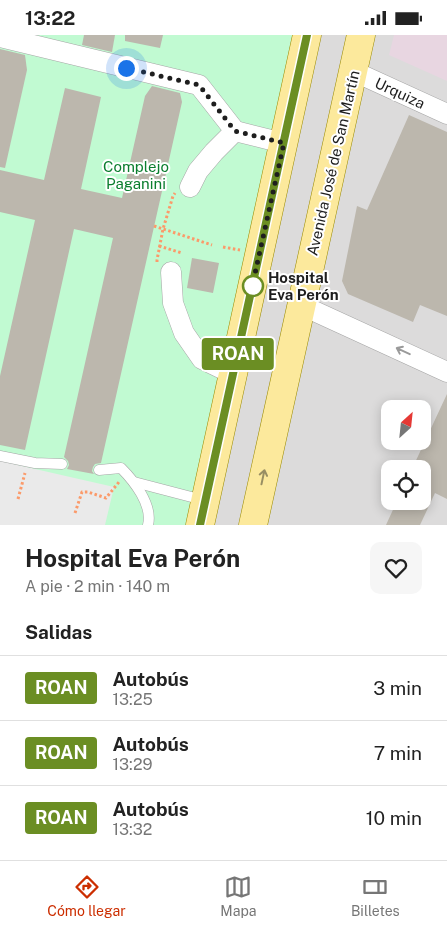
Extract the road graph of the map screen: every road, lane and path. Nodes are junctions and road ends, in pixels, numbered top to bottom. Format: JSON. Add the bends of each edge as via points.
{"nodes":[{"id":1,"x":308,"y":35,"type":"edge"},
{"id":2,"x":362,"y":35,"type":"edge"},
{"id":3,"x":0,"y":37,"type":"edge"},
{"id":4,"x":353,"y":71,"type":"junction"},
{"id":5,"x":447,"y":114,"type":"edge"},
{"id":6,"x":235,"y":131,"type":"junction"},
{"id":7,"x":284,"y":143,"type":"junction"},
{"id":8,"x":183,"y":189,"type":"joint"},
{"id":9,"x":154,"y":226,"type":"dead end"},
{"id":10,"x":163,"y":229,"type":"junction"},
{"id":11,"x":212,"y":245,"type":"dead end"},
{"id":12,"x":159,"y":246,"type":"junction"},
{"id":13,"x":182,"y":253,"type":"dead end"},
{"id":14,"x":165,"y":269,"type":"joint"},
{"id":15,"x":301,"y":305,"type":"junction"},
{"id":16,"x":447,"y":371,"type":"edge"},
{"id":17,"x":233,"y":374,"type":"junction"},
{"id":18,"x":0,"y":456,"type":"edge"},
{"id":19,"x":28,"y":462,"type":"junction"},
{"id":20,"x":62,"y":464,"type":"dead end"},
{"id":21,"x":99,"y":470,"type":"dead end"},
{"id":22,"x":127,"y":473,"type":"junction"},
{"id":23,"x":134,"y":482,"type":"junction"},
{"id":24,"x":18,"y":499,"type":"dead end"},
{"id":25,"x":75,"y":513,"type":"dead end"},
{"id":26,"x":203,"y":513,"type":"edge"},
{"id":27,"x":148,"y":525,"type":"edge"},
{"id":28,"x":253,"y":525,"type":"edge"}],
"edges":[{"from":1,"to":7,"type":"main road"},
{"from":2,"to":4,"type":"main road","name":"Avenida José de San Martín"},
{"from":3,"to":6,"type":"street","via":[[199,85]]},
{"from":4,"to":5,"type":"street","name":"Urquiza"},
{"from":4,"to":15,"type":"main road","name":"Avenida José de San Martín"},
{"from":6,"to":7,"type":"street"},
{"from":6,"to":8,"type":"street"},
{"from":7,"to":17,"type":"main road"},
{"from":8,"to":10,"type":"path","via":[[173,196]]},
{"from":9,"to":10,"type":"path"},
{"from":10,"to":11,"type":"path"},
{"from":10,"to":12,"type":"path"},
{"from":12,"to":13,"type":"path"},
{"from":12,"to":14,"type":"path","via":[[157,260]]},
{"from":14,"to":17,"type":"street","via":[[184,333],[202,359]]},
{"from":16,"to":15,"type":"street","one_way":true},
{"from":28,"to":15,"type":"main road","name":"Avenida José de San Martín","one_way":true},
{"from":17,"to":26,"type":"main road"},
{"from":18,"to":19,"type":"lane"},
{"from":19,"to":20,"type":"lane"},
{"from":19,"to":24,"type":"path"},
{"from":21,"to":22,"type":"lane","via":[[121,468]]},
{"from":22,"to":23,"type":"lane"},
{"from":22,"to":25,"type":"path","via":[[106,498],[82,492]]},
{"from":23,"to":26,"type":"lane"},
{"from":23,"to":27,"type":"lane","via":[[146,505]]}]}
